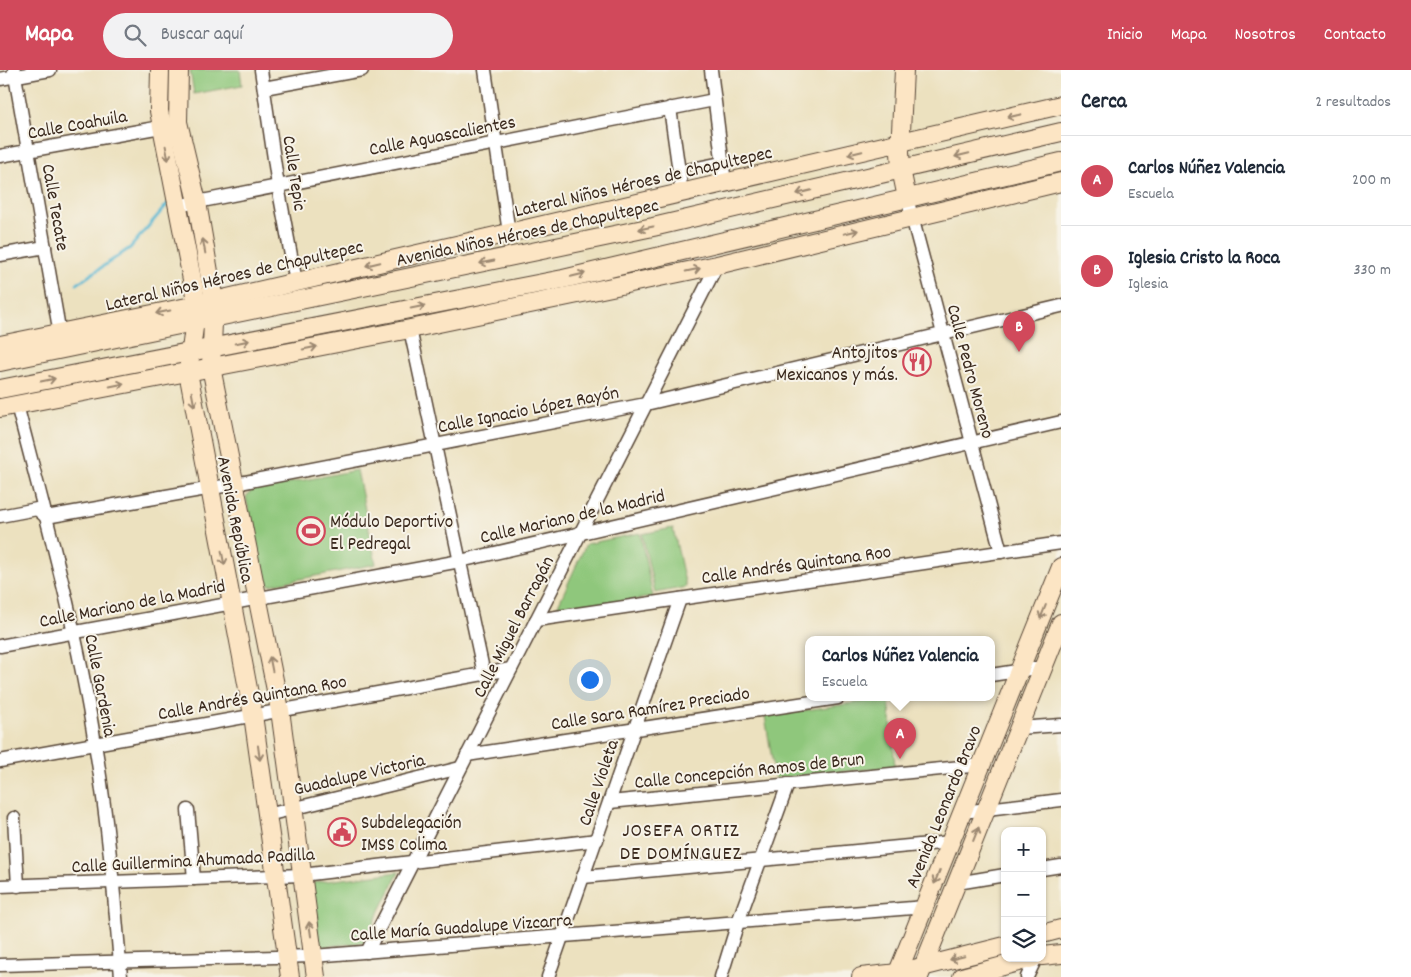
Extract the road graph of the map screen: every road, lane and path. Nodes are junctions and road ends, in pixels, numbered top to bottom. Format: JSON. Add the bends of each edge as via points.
{"nodes":[{"id":1,"x":50,"y":70,"type":"edge"},
{"id":2,"x":160,"y":70,"type":"edge"},
{"id":3,"x":179,"y":70,"type":"edge"},
{"id":4,"x":261,"y":70,"type":"edge"},
{"id":5,"x":362,"y":70,"type":"edge"},
{"id":6,"x":485,"y":70,"type":"edge"},
{"id":7,"x":711,"y":70,"type":"edge"},
{"id":8,"x":904,"y":70,"type":"edge"},
{"id":9,"x":14,"y":73,"type":"edge"},
{"id":10,"x":0,"y":79,"type":"edge"},
{"id":11,"x":264,"y":88,"type":"junction"},
{"id":12,"x":714,"y":100,"type":"junction"},
{"id":13,"x":1061,"y":105,"type":"edge"},
{"id":14,"x":670,"y":108,"type":"junction"},
{"id":15,"x":162,"y":127,"type":"junction"},
{"id":16,"x":1061,"y":132,"type":"edge"},
{"id":17,"x":900,"y":142,"type":"junction"},
{"id":18,"x":496,"y":143,"type":"junction"},
{"id":19,"x":28,"y":151,"type":"junction"},
{"id":20,"x":0,"y":156,"type":"edge"},
{"id":21,"x":722,"y":160,"type":"junction"},
{"id":22,"x":1061,"y":162,"type":"edge"},
{"id":23,"x":678,"y":169,"type":"junction"},
{"id":24,"x":901,"y":169,"type":"junction"},
{"id":25,"x":1061,"y":182,"type":"edge"},
{"id":26,"x":725,"y":183,"type":"junction"},
{"id":27,"x":278,"y":186,"type":"junction"},
{"id":28,"x":682,"y":193,"type":"junction"},
{"id":29,"x":908,"y":198,"type":"junction"},
{"id":30,"x":762,"y":201,"type":"junction"},
{"id":31,"x":197,"y":202,"type":"junction"},
{"id":32,"x":177,"y":206,"type":"junction"},
{"id":33,"x":912,"y":217,"type":"junction"},
{"id":34,"x":509,"y":233,"type":"junction"},
{"id":35,"x":45,"y":247,"type":"junction"},
{"id":36,"x":0,"y":255,"type":"edge"},
{"id":37,"x":717,"y":265,"type":"junction"},
{"id":38,"x":296,"y":282,"type":"junction"},
{"id":39,"x":343,"y":292,"type":"junction"},
{"id":40,"x":197,"y":305,"type":"junction"},
{"id":41,"x":1061,"y":306,"type":"edge"},
{"id":42,"x":214,"y":310,"type":"junction"},
{"id":43,"x":194,"y":323,"type":"junction"},
{"id":44,"x":410,"y":328,"type":"junction"},
{"id":45,"x":943,"y":334,"type":"junction"},
{"id":46,"x":62,"y":342,"type":"junction"},
{"id":47,"x":0,"y":345,"type":"edge"},
{"id":48,"x":212,"y":348,"type":"junction"},
{"id":49,"x":190,"y":352,"type":"junction"},
{"id":50,"x":0,"y":362,"type":"edge"},
{"id":51,"x":211,"y":367,"type":"junction"},
{"id":52,"x":188,"y":372,"type":"junction"},
{"id":53,"x":0,"y":389,"type":"edge"},
{"id":54,"x":646,"y":404,"type":"junction"},
{"id":55,"x":8,"y":406,"type":"edge"},
{"id":56,"x":1061,"y":422,"type":"edge"},
{"id":57,"x":972,"y":443,"type":"junction"},
{"id":58,"x":435,"y":446,"type":"junction"},
{"id":59,"x":235,"y":484,"type":"junction"},
{"id":60,"x":210,"y":489,"type":"junction"},
{"id":61,"x":0,"y":516,"type":"edge"},
{"id":62,"x":46,"y":517,"type":"junction"},
{"id":63,"x":581,"y":533,"type":"junction"},
{"id":64,"x":1061,"y":543,"type":"edge"},
{"id":65,"x":1001,"y":552,"type":"junction"},
{"id":66,"x":460,"y":561,"type":"junction"},
{"id":67,"x":1061,"y":567,"type":"edge"},
{"id":68,"x":258,"y":598,"type":"junction"},
{"id":69,"x":680,"y":599,"type":"junction"},
{"id":70,"x":232,"y":602,"type":"junction"},
{"id":71,"x":536,"y":620,"type":"junction"},
{"id":72,"x":1061,"y":623,"type":"edge"},
{"id":73,"x":73,"y":633,"type":"junction"},
{"id":74,"x":0,"y":646,"type":"edge"},
{"id":75,"x":1051,"y":658,"type":"edge"},
{"id":76,"x":511,"y":669,"type":"junction"},
{"id":77,"x":1019,"y":671,"type":"junction"},
{"id":78,"x":484,"y":674,"type":"junction"},
{"id":79,"x":995,"y":674,"type":"edge"},
{"id":80,"x":818,"y":701,"type":"edge"},
{"id":81,"x":280,"y":710,"type":"junction"},
{"id":82,"x":253,"y":715,"type":"junction"},
{"id":83,"x":1061,"y":725,"type":"edge"},
{"id":84,"x":635,"y":728,"type":"junction"},
{"id":85,"x":1019,"y":728,"type":"junction"},
{"id":86,"x":95,"y":744,"type":"junction"},
{"id":87,"x":468,"y":755,"type":"junction"},
{"id":88,"x":0,"y":760,"type":"edge"},
{"id":89,"x":981,"y":765,"type":"junction"},
{"id":90,"x":460,"y":768,"type":"junction"},
{"id":91,"x":788,"y":784,"type":"junction"},
{"id":92,"x":1061,"y":800,"type":"edge"},
{"id":93,"x":610,"y":802,"type":"junction"},
{"id":94,"x":293,"y":808,"type":"junction"},
{"id":95,"x":987,"y":809,"type":"junction"},
{"id":96,"x":188,"y":810,"type":"dead end"},
{"id":97,"x":963,"y":812,"type":"junction"},
{"id":98,"x":267,"y":815,"type":"junction"},
{"id":99,"x":14,"y":818,"type":"dead end"},
{"id":100,"x":596,"y":840,"type":"junction"},
{"id":101,"x":951,"y":842,"type":"junction"},
{"id":102,"x":761,"y":859,"type":"junction"},
{"id":103,"x":413,"y":861,"type":"junction"},
{"id":104,"x":1061,"y":866,"type":"edge"},
{"id":105,"x":1046,"y":868,"type":"edge"},
{"id":106,"x":302,"y":875,"type":"junction"},
{"id":107,"x":276,"y":877,"type":"junction"},
{"id":108,"x":583,"y":877,"type":"junction"},
{"id":109,"x":1001,"y":877,"type":"edge"},
{"id":110,"x":194,"y":879,"type":"junction"},
{"id":111,"x":114,"y":882,"type":"junction"},
{"id":112,"x":957,"y":883,"type":"junction"},
{"id":113,"x":0,"y":886,"type":"edge"},
{"id":114,"x":18,"y":886,"type":"junction"},
{"id":115,"x":925,"y":907,"type":"junction"},
{"id":116,"x":738,"y":922,"type":"junction"},
{"id":117,"x":563,"y":937,"type":"junction"},
{"id":118,"x":1001,"y":947,"type":"edge"},
{"id":119,"x":367,"y":952,"type":"junction"},
{"id":120,"x":1061,"y":954,"type":"edge"},
{"id":121,"x":313,"y":956,"type":"junction"},
{"id":122,"x":1046,"y":956,"type":"edge"},
{"id":123,"x":287,"y":957,"type":"junction"},
{"id":124,"x":120,"y":961,"type":"junction"},
{"id":125,"x":1019,"y":962,"type":"edge"},
{"id":126,"x":1033,"y":962,"type":"edge"},
{"id":127,"x":0,"y":965,"type":"edge"},
{"id":128,"x":922,"y":971,"type":"edge"},
{"id":129,"x":897,"y":975,"type":"edge"},
{"id":130,"x":122,"y":977,"type":"edge"},
{"id":131,"x":290,"y":977,"type":"edge"},
{"id":132,"x":316,"y":977,"type":"edge"},
{"id":133,"x":548,"y":977,"type":"edge"},
{"id":134,"x":721,"y":977,"type":"edge"},
{"id":135,"x":860,"y":977,"type":"edge"},
{"id":136,"x":962,"y":977,"type":"edge"},
{"id":137,"x":1027,"y":977,"type":"edge"}],
"edges":[{"from":1,"to":9,"type":"street"},
{"from":2,"to":15,"type":"street","name":"Avenida República","via":[[158,111]]},
{"from":3,"to":31,"type":"street","name":"Avenida República","via":[[178,122]]},
{"from":4,"to":11,"type":"street","name":"Calle Tepic"},
{"from":5,"to":11,"type":"street"},
{"from":6,"to":18,"type":"street"},
{"from":7,"to":12,"type":"street"},
{"from":8,"to":17,"type":"street"},
{"from":9,"to":10,"type":"street"},
{"from":9,"to":19,"type":"street","name":"Calle Tecate"},
{"from":11,"to":27,"type":"street","name":"Calle Tepic"},
{"from":12,"to":14,"type":"street","name":"Calle Aguascalientes"},
{"from":12,"to":21,"type":"street"},
{"from":13,"to":17,"type":"street","name":"Lateral Niños Héroes de Chapultepec","one_way":true},
{"from":14,"to":18,"type":"street","name":"Calle Aguascalientes"},
{"from":14,"to":23,"type":"street"},
{"from":15,"to":19,"type":"street","name":"Calle Coahuila"},
{"from":15,"to":32,"type":"street","name":"Avenida República","one_way":true},
{"from":16,"to":24,"type":"street","name":"Avenida Niños Héroes de Chapultepec","one_way":true},
{"from":17,"to":24,"type":"street"},
{"from":17,"to":26,"type":"street","name":"Lateral Niños Héroes de Chapultepec","one_way":true},
{"from":18,"to":27,"type":"street","name":"Calle Aguascalientes"},
{"from":18,"to":34,"type":"street"},
{"from":19,"to":20,"type":"street","name":"Calle Coahuila"},
{"from":19,"to":35,"type":"street","name":"Calle Tecate"},
{"from":21,"to":23,"type":"lane"},
{"from":21,"to":26,"type":"street"},
{"from":22,"to":29,"type":"street"},
{"from":23,"to":28,"type":"street"},
{"from":24,"to":29,"type":"street"},
{"from":24,"to":30,"type":"street","name":"Avenida Niños Héroes de Chapultepec","one_way":true},
{"from":25,"to":33,"type":"street"},
{"from":26,"to":28,"type":"street","name":"Lateral Niños Héroes de Chapultepec"},
{"from":26,"to":30,"type":"street"},
{"from":27,"to":31,"type":"street","name":"Calle Aguascalientes"},
{"from":27,"to":38,"type":"street","name":"Calle Tepic"},
{"from":28,"to":34,"type":"street","name":"Lateral Niños Héroes de Chapultepec"},
{"from":29,"to":33,"type":"street","name":"Calle Pedro Moreno"},
{"from":48,"to":29,"type":"street","one_way":true,"via":[[563,279]]},
{"from":30,"to":39,"type":"street","name":"Avenida Niños Héroes de Chapultepec","one_way":true},
{"from":31,"to":32,"type":"street","name":"Calle Aguascalientes"},
{"from":42,"to":31,"type":"street","name":"Avenida República","one_way":true},
{"from":32,"to":40,"type":"street","name":"Avenida República"},
{"from":37,"to":33,"type":"street","one_way":true},
{"from":33,"to":45,"type":"street","name":"Calle Pedro Moreno"},
{"from":34,"to":38,"type":"street","name":"Lateral Niños Héroes de Chapultepec","one_way":true},
{"from":35,"to":36,"type":"street"},
{"from":35,"to":46,"type":"street","name":"Calle Tecate"},
{"from":44,"to":37,"type":"street","one_way":true},
{"from":37,"to":54,"type":"street","name":"Calle Miguel Barragán"},
{"from":38,"to":39,"type":"street"},
{"from":38,"to":42,"type":"street","name":"Lateral Niños Héroes de Chapultepec"},
{"from":39,"to":42,"type":"street","name":"Avenida Niños Héroes de Chapultepec"},
{"from":40,"to":42,"type":"street","name":"Lateral Niños Héroes de Chapultepec"},
{"from":40,"to":43,"type":"street","name":"Avenida República"},
{"from":40,"to":46,"type":"street","name":"Lateral Niños Héroes de Chapultepec","one_way":true},
{"from":41,"to":45,"type":"street","name":"Calle Ignacio López Rayón"},
{"from":42,"to":43,"type":"street","name":"Avenida Niños Héroes de Chapultepec"},
{"from":42,"to":48,"type":"street","name":"Avenida República"},
{"from":43,"to":46,"type":"street","name":"Avenida Niños Héroes de Chapultepec"},
{"from":43,"to":49,"type":"street","name":"Avenida República"},
{"from":51,"to":44,"type":"street","one_way":true},
{"from":44,"to":58,"type":"street"},
{"from":45,"to":54,"type":"street","name":"Calle Ignacio López Rayón"},
{"from":45,"to":57,"type":"street","name":"Calle Pedro Moreno"},
{"from":46,"to":47,"type":"street","name":"Lateral Niños Héroes de Chapultepec"},
{"from":46,"to":50,"type":"street","name":"Avenida Niños Héroes de Chapultepec"},
{"from":48,"to":49,"type":"street"},
{"from":48,"to":51,"type":"street","name":"Avenida República"},
{"from":49,"to":52,"type":"street","name":"Avenida República"},
{"from":53,"to":49,"type":"street","one_way":true},
{"from":51,"to":52,"type":"street"},
{"from":51,"to":59,"type":"street","name":"Avenida República"},
{"from":55,"to":52,"type":"street","one_way":true},
{"from":52,"to":60,"type":"street","name":"Avenida República","one_way":true},
{"from":54,"to":58,"type":"street","name":"Calle Ignacio López Rayón"},
{"from":54,"to":63,"type":"street","name":"Calle Miguel Barragán"},
{"from":55,"to":62,"type":"street","name":"Calle Gardenia"},
{"from":56,"to":57,"type":"street","name":"Calle Mariano de la Madrid"},
{"from":57,"to":63,"type":"street","name":"Calle Mariano de la Madrid"},
{"from":57,"to":65,"type":"street","name":"Calle Pedro Moreno"},
{"from":58,"to":59,"type":"street","name":"Calle Ignacio López Rayón"},
{"from":58,"to":66,"type":"street"},
{"from":59,"to":60,"type":"street","name":"Calle Ignacio López Rayón"},
{"from":59,"to":68,"type":"street","name":"Avenida República"},
{"from":60,"to":62,"type":"street","name":"Calle Ignacio López Rayón"},
{"from":60,"to":70,"type":"street","name":"Avenida República","one_way":true},
{"from":61,"to":62,"type":"street","name":"Calle Ignacio López Rayón","via":[[37,509]]},
{"from":62,"to":73,"type":"street","name":"Calle Gardenia"},
{"from":63,"to":66,"type":"street","name":"Calle Mariano de la Madrid"},
{"from":63,"to":71,"type":"street","name":"Calle Miguel Barragán"},
{"from":64,"to":65,"type":"street","name":"Calle Andrés Quintana Roo"},
{"from":65,"to":69,"type":"street","name":"Calle Andrés Quintana Roo"},
{"from":66,"to":68,"type":"street","name":"Calle Mariano de la Madrid"},
{"from":66,"to":78,"type":"street"},
{"from":67,"to":77,"type":"street","name":"Avenida Leonardo Bravo","one_way":true},
{"from":68,"to":70,"type":"street","name":"Calle Mariano de la Madrid"},
{"from":81,"to":68,"type":"street","name":"Avenida República","one_way":true},
{"from":69,"to":71,"type":"street","name":"Calle Andrés Quintana Roo"},
{"from":69,"to":84,"type":"street","name":"Calle Violeta"},
{"from":70,"to":73,"type":"street","name":"Calle Mariano de la Madrid"},
{"from":70,"to":82,"type":"street","name":"Avenida República"},
{"from":71,"to":76,"type":"street","name":"Calle Miguel Barragán"},
{"from":72,"to":75,"type":"street"},
{"from":73,"to":74,"type":"street","name":"Calle Mariano de la Madrid"},
{"from":73,"to":86,"type":"street","name":"Calle Gardenia"},
{"from":75,"to":77,"type":"street"},
{"from":75,"to":85,"type":"street"},
{"from":76,"to":78,"type":"street","name":"Calle Andrés Quintana Roo"},
{"from":76,"to":87,"type":"street","name":"Calle Miguel Barragán"},
{"from":77,"to":79,"type":"street"},
{"from":77,"to":89,"type":"street","name":"Avenida Leonardo Bravo"},
{"from":78,"to":81,"type":"street","name":"Calle Andrés Quintana Roo"},
{"from":80,"to":84,"type":"street","name":"Calle Sara Ramírez Preciado"},
{"from":81,"to":82,"type":"street","name":"Calle Andrés Quintana Roo"},
{"from":81,"to":94,"type":"street","name":"Avenida República"},
{"from":82,"to":86,"type":"street","name":"Calle Andrés Quintana Roo"},
{"from":82,"to":98,"type":"street","name":"Avenida República","one_way":true},
{"from":83,"to":85,"type":"street"},
{"from":84,"to":87,"type":"street","name":"Calle Sara Ramírez Preciado"},
{"from":84,"to":93,"type":"street","name":"Calle Violeta"},
{"from":85,"to":95,"type":"street"},
{"from":86,"to":88,"type":"street","name":"Calle Andrés Quintana Roo"},
{"from":86,"to":111,"type":"street","name":"Calle Gardenia"},
{"from":87,"to":90,"type":"street","name":"Calle Miguel Barragán"},
{"from":89,"to":91,"type":"street","name":"Calle Concepción Ramos de Brun"},
{"from":89,"to":97,"type":"street","name":"Avenida Leonardo Bravo"},
{"from":90,"to":94,"type":"street","name":"Guadalupe Victoria"},
{"from":90,"to":103,"type":"street","name":"Calle Miguel Barragán"},
{"from":91,"to":93,"type":"street","name":"Calle Concepción Ramos de Brun"},
{"from":91,"to":102,"type":"street"},
{"from":92,"to":95,"type":"street"},
{"from":93,"to":100,"type":"street","name":"Calle Violeta"},
{"from":94,"to":98,"type":"street","name":"Guadalupe Victoria"},
{"from":94,"to":106,"type":"street","name":"Avenida República"},
{"from":95,"to":97,"type":"street"},
{"from":112,"to":95,"type":"street","one_way":true},
{"from":96,"to":110,"type":"street"},
{"from":97,"to":101,"type":"street","name":"Avenida Leonardo Bravo"},
{"from":98,"to":107,"type":"street","name":"Avenida República"},
{"from":99,"to":114,"type":"street"},
{"from":100,"to":103,"type":"street","name":"Calle Guillermina Ahumada Padilla"},
{"from":100,"to":108,"type":"street","name":"Calle Violeta"},
{"from":101,"to":102,"type":"street"},
{"from":101,"to":115,"type":"street","name":"Avenida Leonardo Bravo","one_way":true},
{"from":102,"to":108,"type":"street"},
{"from":102,"to":116,"type":"street"},
{"from":103,"to":106,"type":"street","name":"Calle Guillermina Ahumada Padilla"},
{"from":103,"to":119,"type":"street","name":"Calle Miguel Barragán"},
{"from":104,"to":105,"type":"street"},
{"from":106,"to":107,"type":"street","name":"Calle Guillermina Ahumada Padilla"},
{"from":121,"to":106,"type":"street","name":"Avenida República","one_way":true},
{"from":107,"to":110,"type":"street","name":"Calle Guillermina Ahumada Padilla"},
{"from":107,"to":123,"type":"street","name":"Avenida República"},
{"from":108,"to":117,"type":"street","name":"Calle Violeta"},
{"from":109,"to":112,"type":"street"},
{"from":110,"to":111,"type":"street","name":"Calle Guillermina Ahumada Padilla"},
{"from":111,"to":114,"type":"street","name":"Calle Guillermina Ahumada Padilla"},
{"from":111,"to":124,"type":"street","name":"Calle Gardenia"},
{"from":112,"to":128,"type":"street"},
{"from":113,"to":114,"type":"street","name":"Calle Guillermina Ahumada Padilla"},
{"from":115,"to":116,"type":"street","name":"Calle María Guadalupe Vizcarra"},
{"from":115,"to":129,"type":"street","name":"Avenida Leonardo Bravo"},
{"from":116,"to":117,"type":"street","name":"Calle María Guadalupe Vizcarra"},
{"from":116,"to":134,"type":"street"},
{"from":117,"to":119,"type":"street","name":"Calle María Guadalupe Vizcarra"},
{"from":117,"to":133,"type":"street","name":"Calle Violeta"},
{"from":118,"to":128,"type":"street","one_way":true},
{"from":119,"to":121,"type":"street","name":"Calle María Guadalupe Vizcarra"},
{"from":120,"to":122,"type":"street"},
{"from":121,"to":123,"type":"street","name":"Calle María Guadalupe Vizcarra"},
{"from":121,"to":132,"type":"street","name":"Avenida República"},
{"from":123,"to":124,"type":"street","name":"Calle María Guadalupe Vizcarra"},
{"from":123,"to":131,"type":"street","name":"Avenida República"},
{"from":124,"to":127,"type":"street","name":"Calle María Guadalupe Vizcarra"},
{"from":124,"to":130,"type":"street","name":"Calle Gardenia"},
{"from":125,"to":136,"type":"street"},
{"from":126,"to":137,"type":"street"},
{"from":128,"to":129,"type":"street"},
{"from":129,"to":135,"type":"street"}]}
